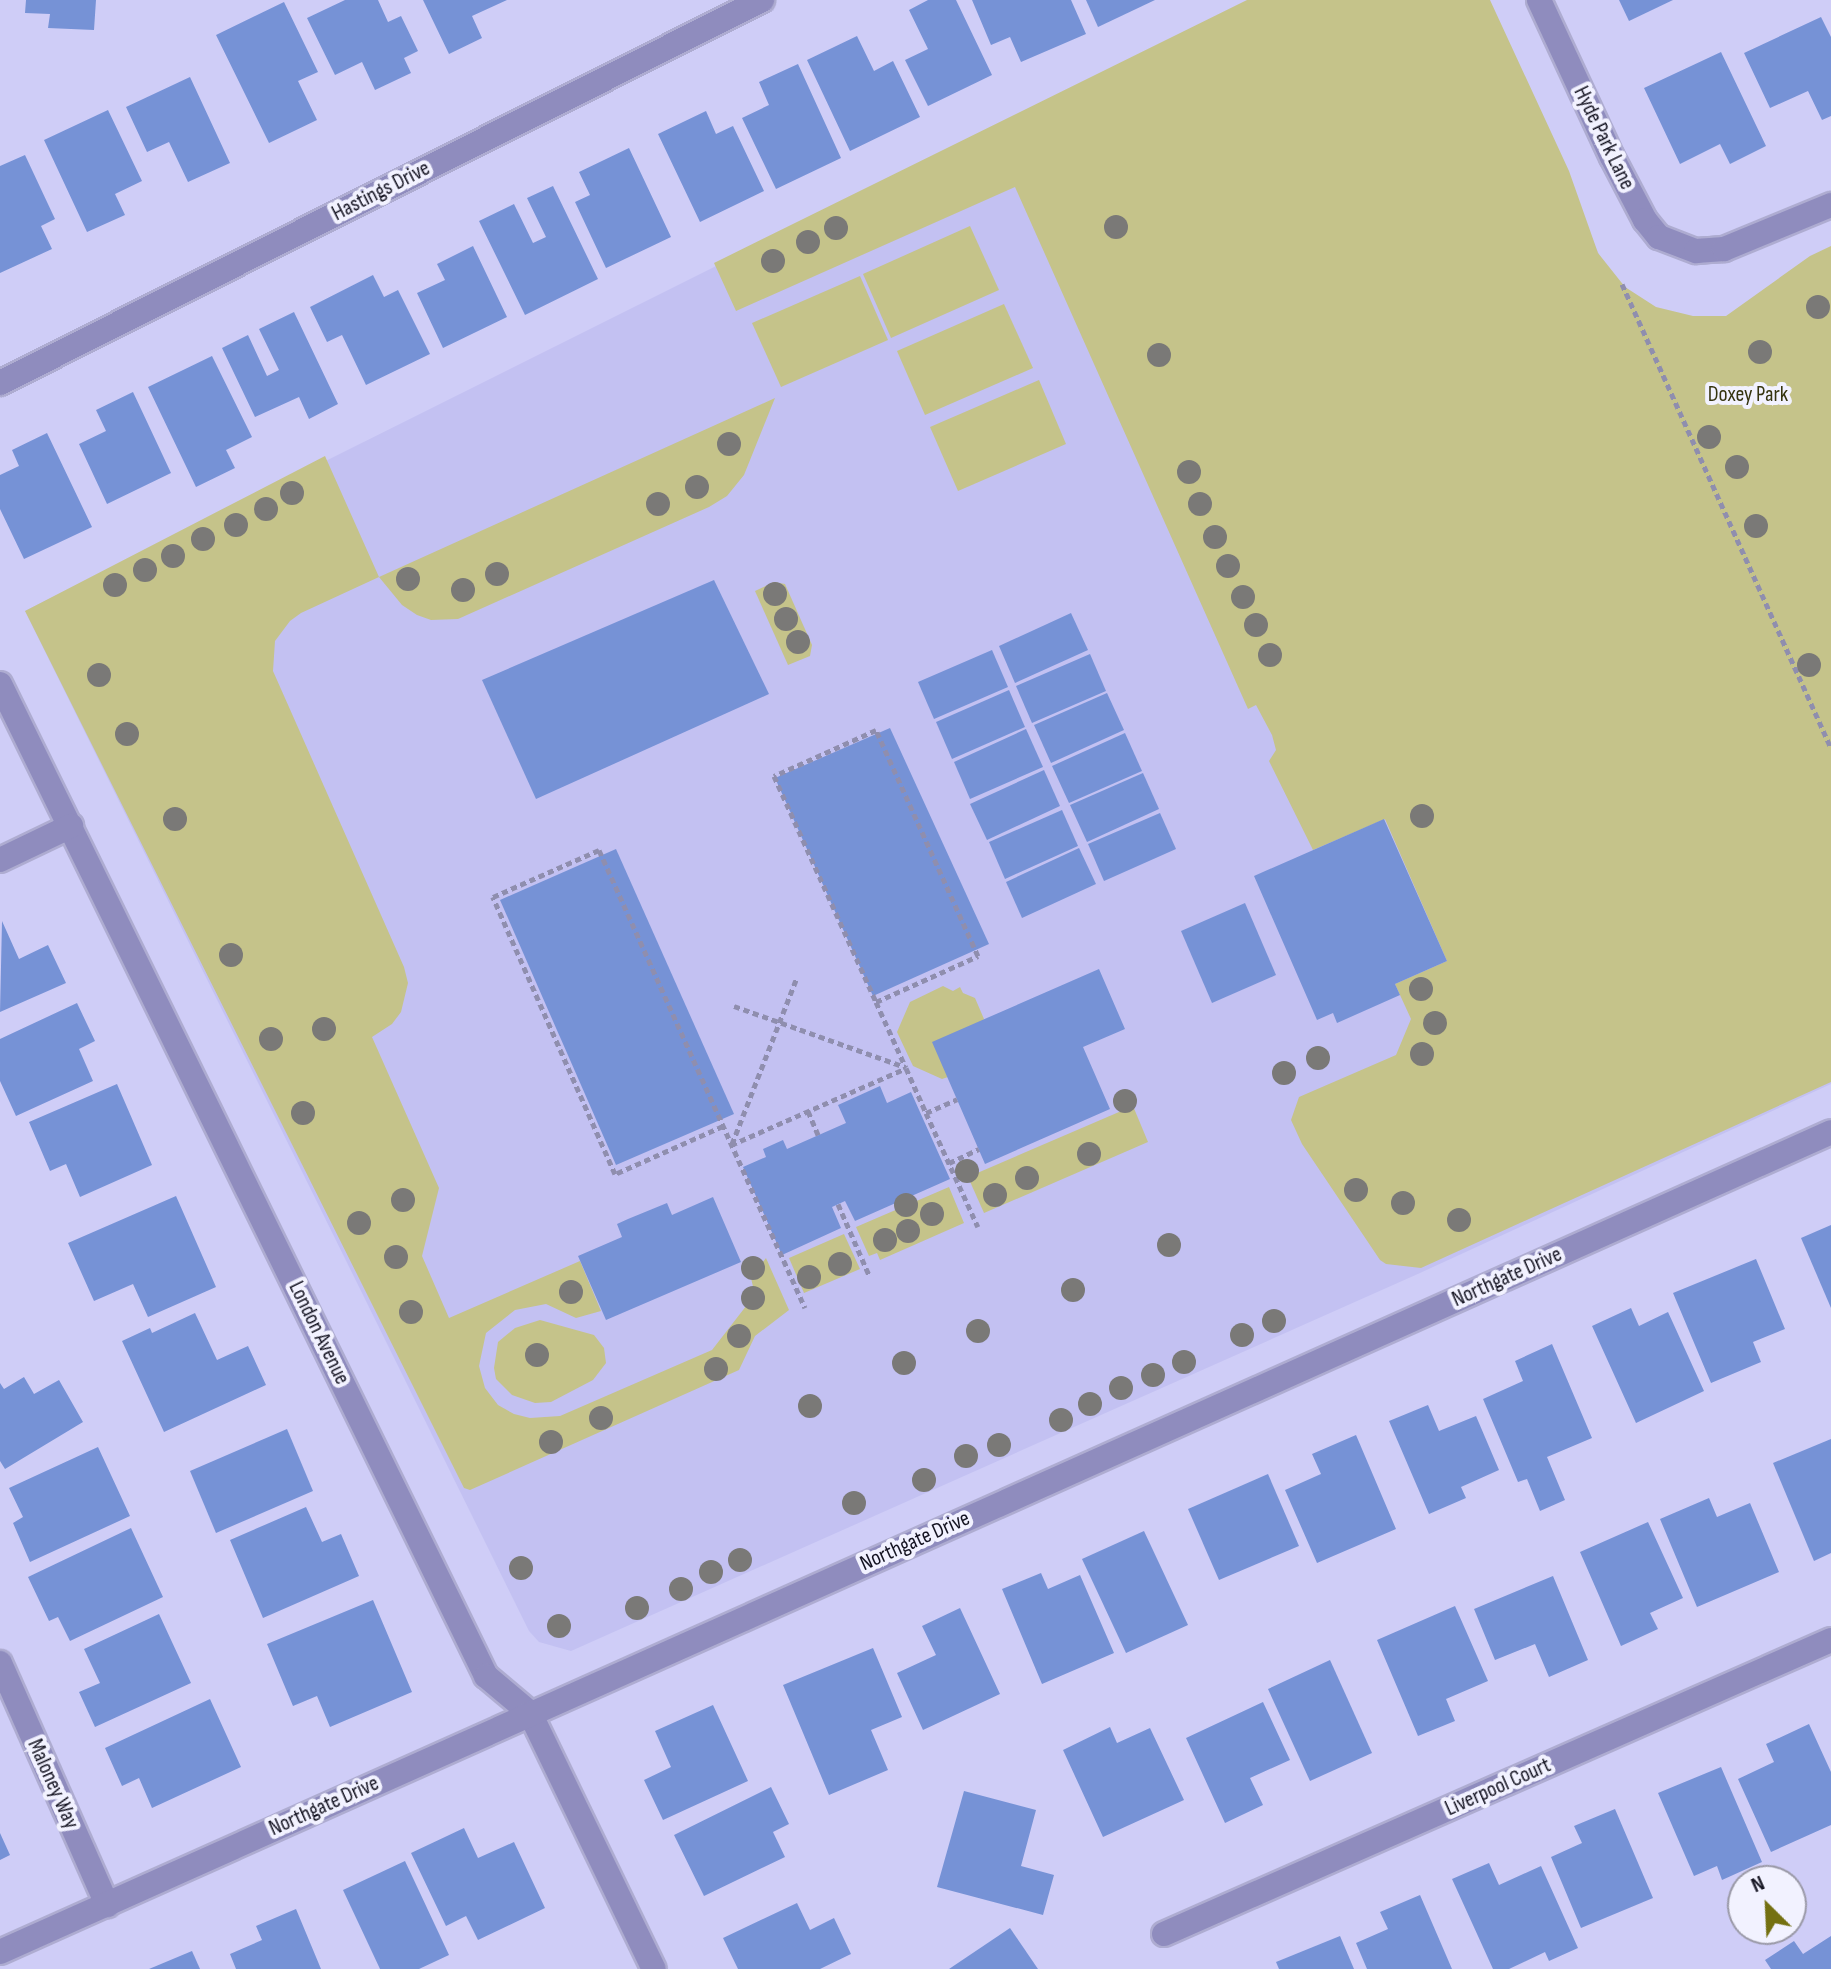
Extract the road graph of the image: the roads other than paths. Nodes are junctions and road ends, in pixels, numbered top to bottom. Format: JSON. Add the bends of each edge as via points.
{"nodes":[{"id":1,"x":762,"y":0,"type":"edge"},
{"id":2,"x":1539,"y":0,"type":"edge"},
{"id":3,"x":1831,"y":205,"type":"edge"},
{"id":4,"x":0,"y":383,"type":"edge"},
{"id":5,"x":0,"y":684,"type":"edge"},
{"id":6,"x":71,"y":826,"type":"junction"},
{"id":7,"x":0,"y":860,"type":"edge"},
{"id":8,"x":1831,"y":1132,"type":"edge"},
{"id":9,"x":1831,"y":1640,"type":"edge"},
{"id":10,"x":0,"y":1663,"type":"edge"},
{"id":11,"x":530,"y":1713,"type":"junction"},
{"id":12,"x":107,"y":1905,"type":"junction"},
{"id":13,"x":1164,"y":1934,"type":"dead end"},
{"id":14,"x":0,"y":1952,"type":"edge"},
{"id":15,"x":654,"y":1969,"type":"edge"}],
"edges":[{"from":1,"to":4,"type":"street","name":"Hastings Drive"},
{"from":2,"to":3,"type":"street","name":"Hyde Park Lane","via":[[1645,220],[1659,237],[1696,251],[1724,249]]},
{"from":5,"to":6,"type":"street","name":"London Avenue"},
{"from":6,"to":7,"type":"street"},
{"from":6,"to":11,"type":"street","name":"London Avenue","via":[[486,1676]]},
{"from":8,"to":11,"type":"street","name":"Northgate Drive"},
{"from":9,"to":13,"type":"street","name":"Liverpool Court"},
{"from":10,"to":12,"type":"street","name":"Maloney Way"},
{"from":11,"to":12,"type":"street","name":"Northgate Drive"},
{"from":11,"to":15,"type":"street","name":"London Avenue"},
{"from":12,"to":14,"type":"street","name":"Northgate Drive"}]}
